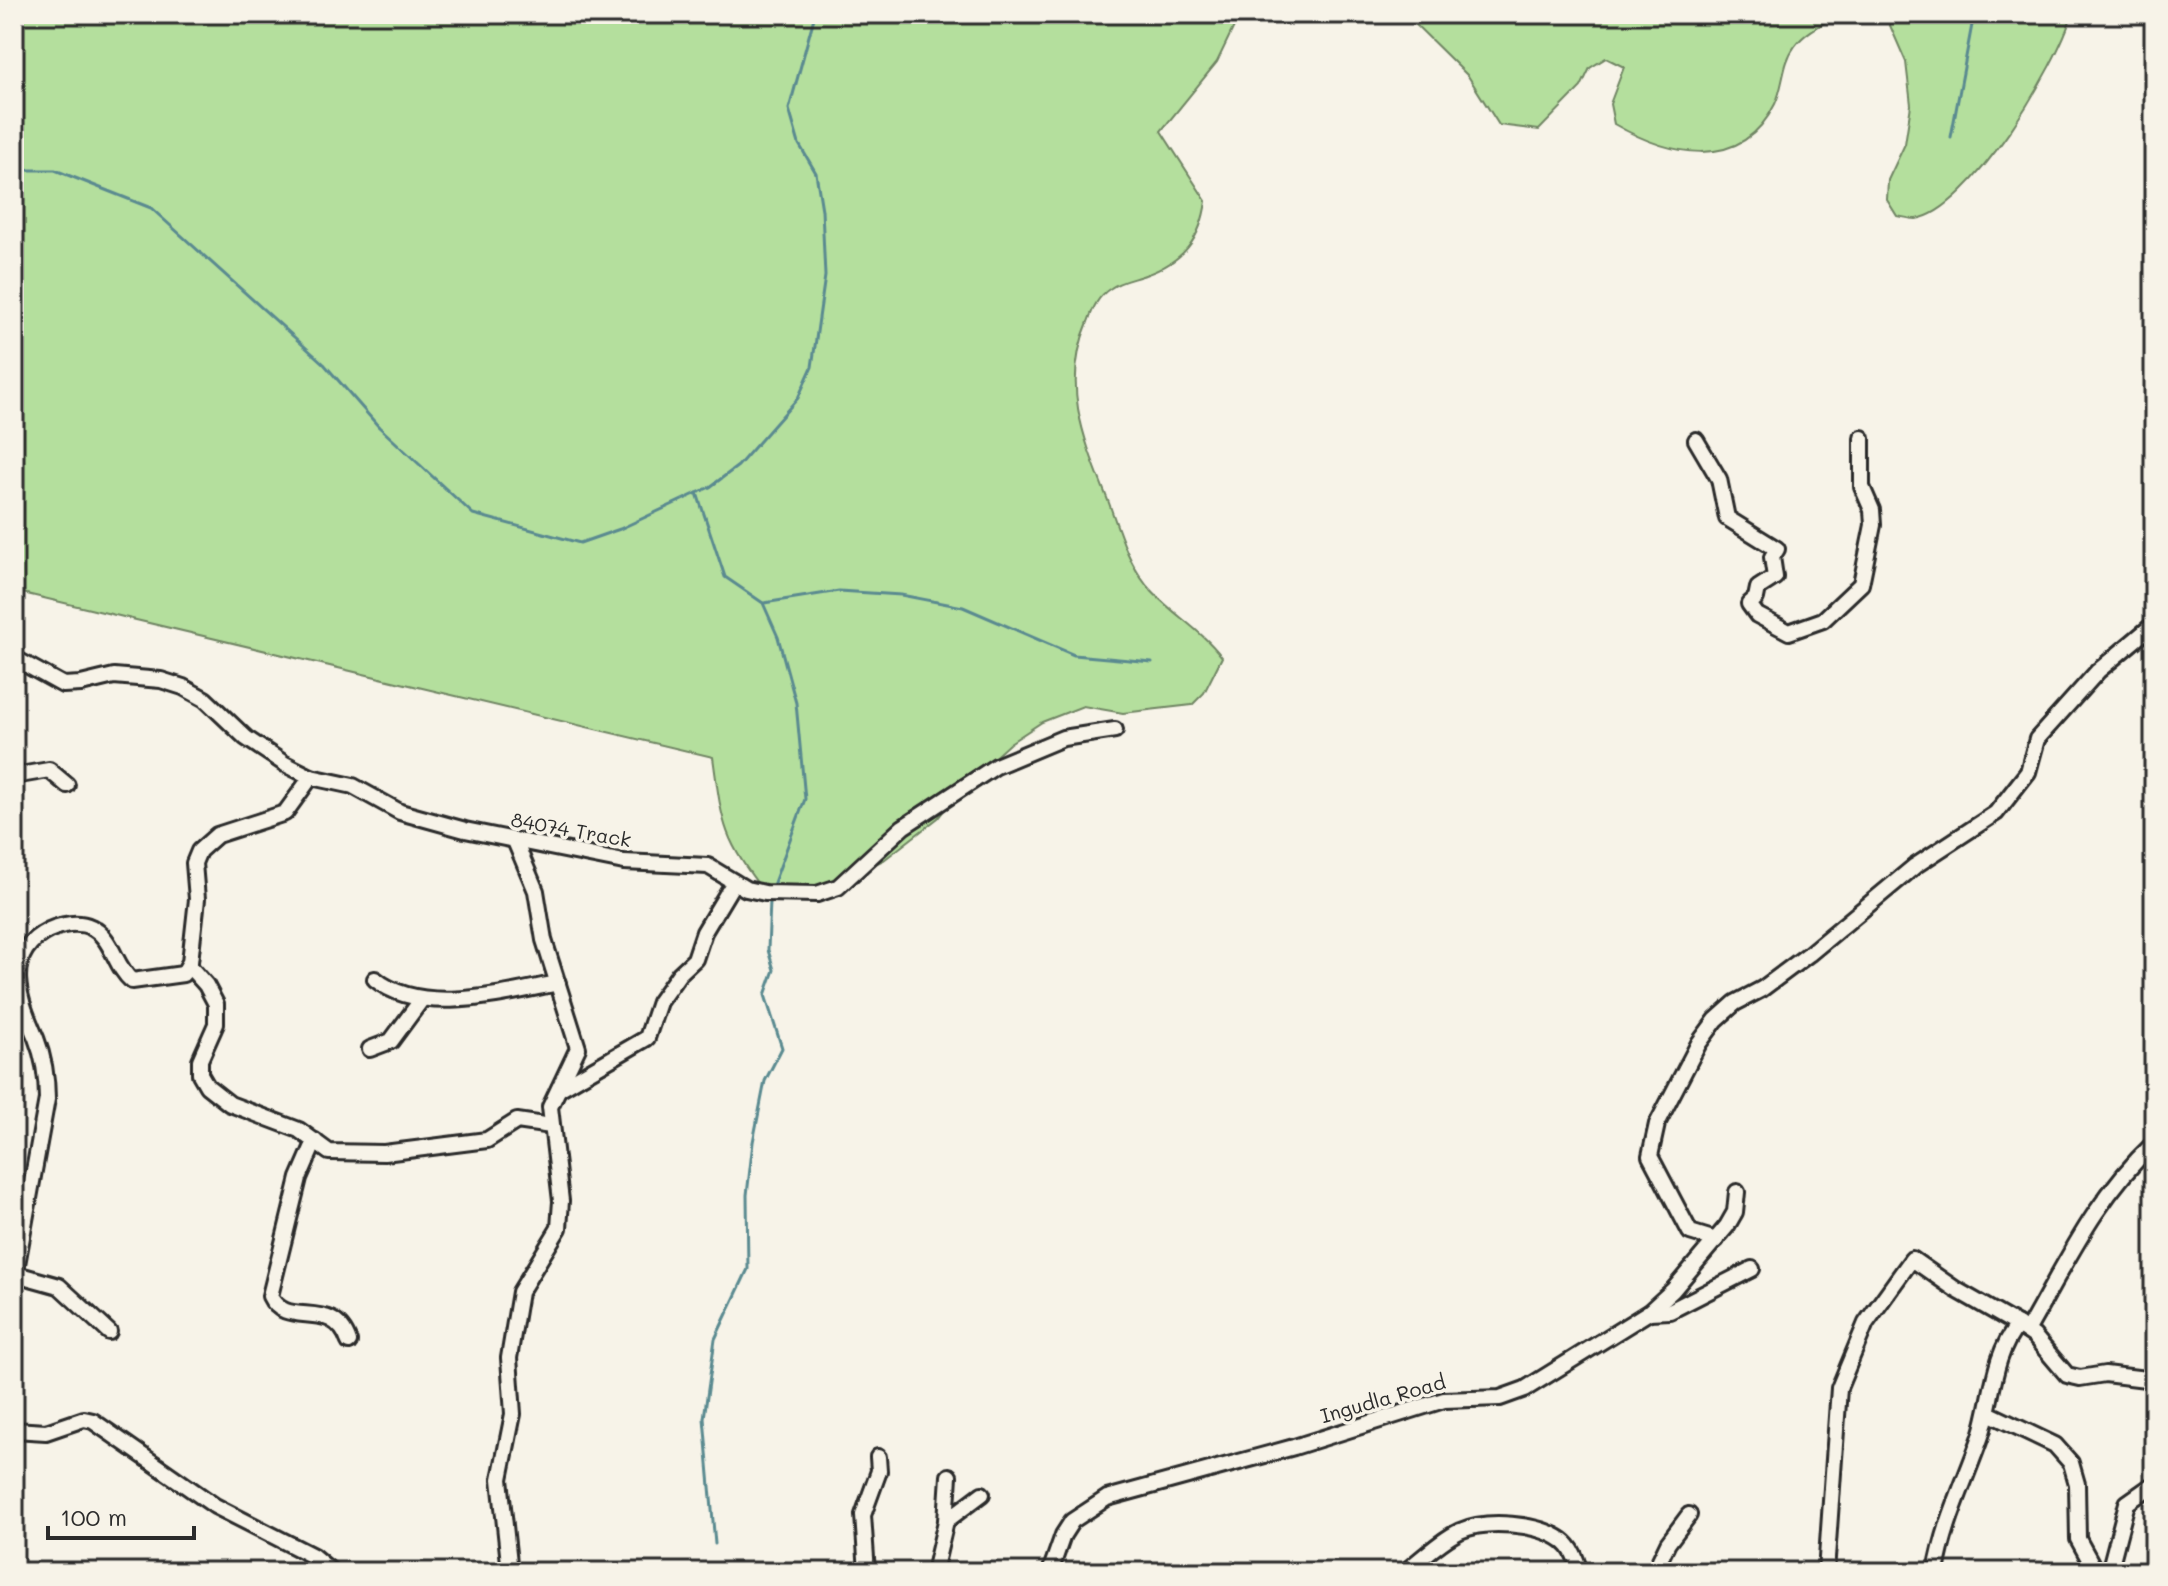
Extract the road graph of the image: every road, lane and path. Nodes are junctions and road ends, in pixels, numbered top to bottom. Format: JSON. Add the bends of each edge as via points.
{"nodes":[{"id":1,"x":1862,"y":438,"type":"dead end"},
{"id":2,"x":1696,"y":440,"type":"dead end"},
{"id":3,"x":2154,"y":624,"type":"edge"},
{"id":4,"x":14,"y":658,"type":"edge"},
{"id":5,"x":1115,"y":730,"type":"dead end"},
{"id":6,"x":14,"y":776,"type":"edge"},
{"id":7,"x":311,"y":777,"type":"junction"},
{"id":8,"x":67,"y":785,"type":"dead end"},
{"id":9,"x":515,"y":841,"type":"junction"},
{"id":10,"x":734,"y":882,"type":"junction"},
{"id":11,"x":189,"y":966,"type":"junction"},
{"id":12,"x":375,"y":979,"type":"dead end"},
{"id":13,"x":558,"y":983,"type":"junction"},
{"id":14,"x":422,"y":999,"type":"junction"},
{"id":15,"x":370,"y":1049,"type":"dead end"},
{"id":16,"x":558,"y":1089,"type":"junction"},
{"id":17,"x":551,"y":1126,"type":"junction"},
{"id":18,"x":315,"y":1141,"type":"junction"},
{"id":19,"x":2154,"y":1143,"type":"edge"},
{"id":20,"x":1737,"y":1192,"type":"dead end"},
{"id":21,"x":1716,"y":1240,"type":"junction"},
{"id":22,"x":1752,"y":1269,"type":"dead end"},
{"id":23,"x":15,"y":1278,"type":"edge"},
{"id":24,"x":1649,"y":1312,"type":"junction"},
{"id":25,"x":2023,"y":1328,"type":"junction"},
{"id":26,"x":109,"y":1332,"type":"dead end"},
{"id":27,"x":349,"y":1342,"type":"dead end"},
{"id":28,"x":2154,"y":1380,"type":"edge"},
{"id":29,"x":1988,"y":1413,"type":"junction"},
{"id":30,"x":14,"y":1430,"type":"edge"},
{"id":31,"x":878,"y":1457,"type":"dead end"},
{"id":32,"x":949,"y":1476,"type":"dead end"},
{"id":33,"x":2154,"y":1484,"type":"edge"},
{"id":34,"x":982,"y":1494,"type":"dead end"},
{"id":35,"x":1689,"y":1515,"type":"dead end"},
{"id":36,"x":946,"y":1521,"type":"junction"},
{"id":37,"x":332,"y":1572,"type":"edge"},
{"id":38,"x":510,"y":1572,"type":"edge"},
{"id":39,"x":867,"y":1572,"type":"edge"},
{"id":40,"x":934,"y":1572,"type":"edge"},
{"id":41,"x":1050,"y":1572,"type":"edge"},
{"id":42,"x":1405,"y":1572,"type":"edge"},
{"id":43,"x":1580,"y":1572,"type":"edge"},
{"id":44,"x":1654,"y":1572,"type":"edge"},
{"id":45,"x":1826,"y":1572,"type":"edge"},
{"id":46,"x":1936,"y":1572,"type":"edge"},
{"id":47,"x":2096,"y":1572,"type":"edge"},
{"id":48,"x":2109,"y":1572,"type":"edge"}],
"edges":[{"from":1,"to":2,"type":"street","via":[[1862,487],[1873,525],[1861,584],[1823,620],[1789,632],[1757,615],[1749,604],[1758,588],[1775,577],[1772,557],[1777,549],[1727,518],[1719,479]]},
{"from":3,"to":21,"type":"street","via":[[2098,671],[2037,739],[2028,772],[1996,813],[1915,866],[1809,954],[1735,1003],[1699,1043],[1657,1124],[1650,1156],[1690,1232]]},
{"from":4,"to":7,"type":"street","name":"84074 Track","via":[[63,685],[128,676],[183,687],[205,699],[259,748]]},
{"from":5,"to":10,"type":"street","name":"84074 Track","via":[[1063,738],[996,766],[903,827],[838,887],[817,894],[780,894]]},
{"from":6,"to":8,"type":"street","via":[[49,770]]},
{"from":7,"to":9,"type":"street","name":"84074 Track","via":[[353,786],[400,812]]},
{"from":7,"to":11,"type":"street","via":[[285,813],[217,835],[199,851]]},
{"from":9,"to":10,"type":"street","name":"84074 Track","via":[[624,862],[708,866]]},
{"from":9,"to":13,"type":"street","via":[[536,891]]},
{"from":10,"to":16,"type":"street","via":[[704,932],[695,959],[662,996],[647,1038]]},
{"from":11,"to":18,"type":"street","via":[[216,1004],[216,1024],[200,1060],[207,1086],[244,1112],[283,1123]]},
{"from":11,"to":23,"type":"street","via":[[180,975],[132,981],[107,941],[94,929],[77,924],[41,934],[25,952],[17,995],[47,1073],[47,1099]]},
{"from":12,"to":14,"type":"street","via":[[396,994]]},
{"from":13,"to":14,"type":"street","via":[[474,998]]},
{"from":13,"to":16,"type":"street","via":[[578,1048]]},
{"from":14,"to":15,"type":"street","via":[[391,1041]]},
{"from":16,"to":17,"type":"street","via":[[550,1107]]},
{"from":17,"to":18,"type":"street","via":[[517,1121],[487,1140],[384,1153],[335,1154]]},
{"from":17,"to":38,"type":"street","via":[[562,1216],[555,1239],[520,1292],[509,1358],[513,1414],[500,1479]]},
{"from":18,"to":27,"type":"street","via":[[299,1178],[270,1296],[286,1312],[330,1318]]},
{"from":19,"to":25,"type":"street","via":[[2098,1206]]},
{"from":20,"to":21,"type":"street","name":"Ingudla Road","via":[[1733,1217]]},
{"from":21,"to":24,"type":"street","name":"Ingudla Road"},
{"from":22,"to":24,"type":"street","via":[[1670,1311]]},
{"from":23,"to":26,"type":"street","via":[[59,1286]]},
{"from":24,"to":41,"type":"street","name":"Ingudla Road","via":[[1514,1394],[1444,1400],[1095,1503],[1063,1535]]},
{"from":25,"to":28,"type":"street","via":[[2067,1375]]},
{"from":25,"to":29,"type":"street","via":[[2006,1342],[1989,1392]]},
{"from":25,"to":45,"type":"street","via":[[1955,1289],[1924,1264],[1912,1259],[1903,1268],[1866,1323],[1839,1388]]},
{"from":29,"to":46,"type":"street","via":[[1954,1500]]},
{"from":29,"to":47,"type":"street","via":[[2055,1445],[2071,1463],[2077,1484],[2078,1539]]},
{"from":30,"to":37,"type":"street","via":[[46,1432],[93,1421],[215,1506],[313,1556]]},
{"from":31,"to":39,"type":"street","via":[[879,1471],[863,1515]]},
{"from":32,"to":36,"type":"street"},
{"from":33,"to":48,"type":"street","via":[[2127,1503]]},
{"from":34,"to":36,"type":"street"},
{"from":35,"to":44,"type":"street"},
{"from":36,"to":40,"type":"street"},
{"from":42,"to":43,"type":"street","via":[[1459,1531],[1485,1524],[1539,1529],[1562,1540],[1574,1553]]}]}
